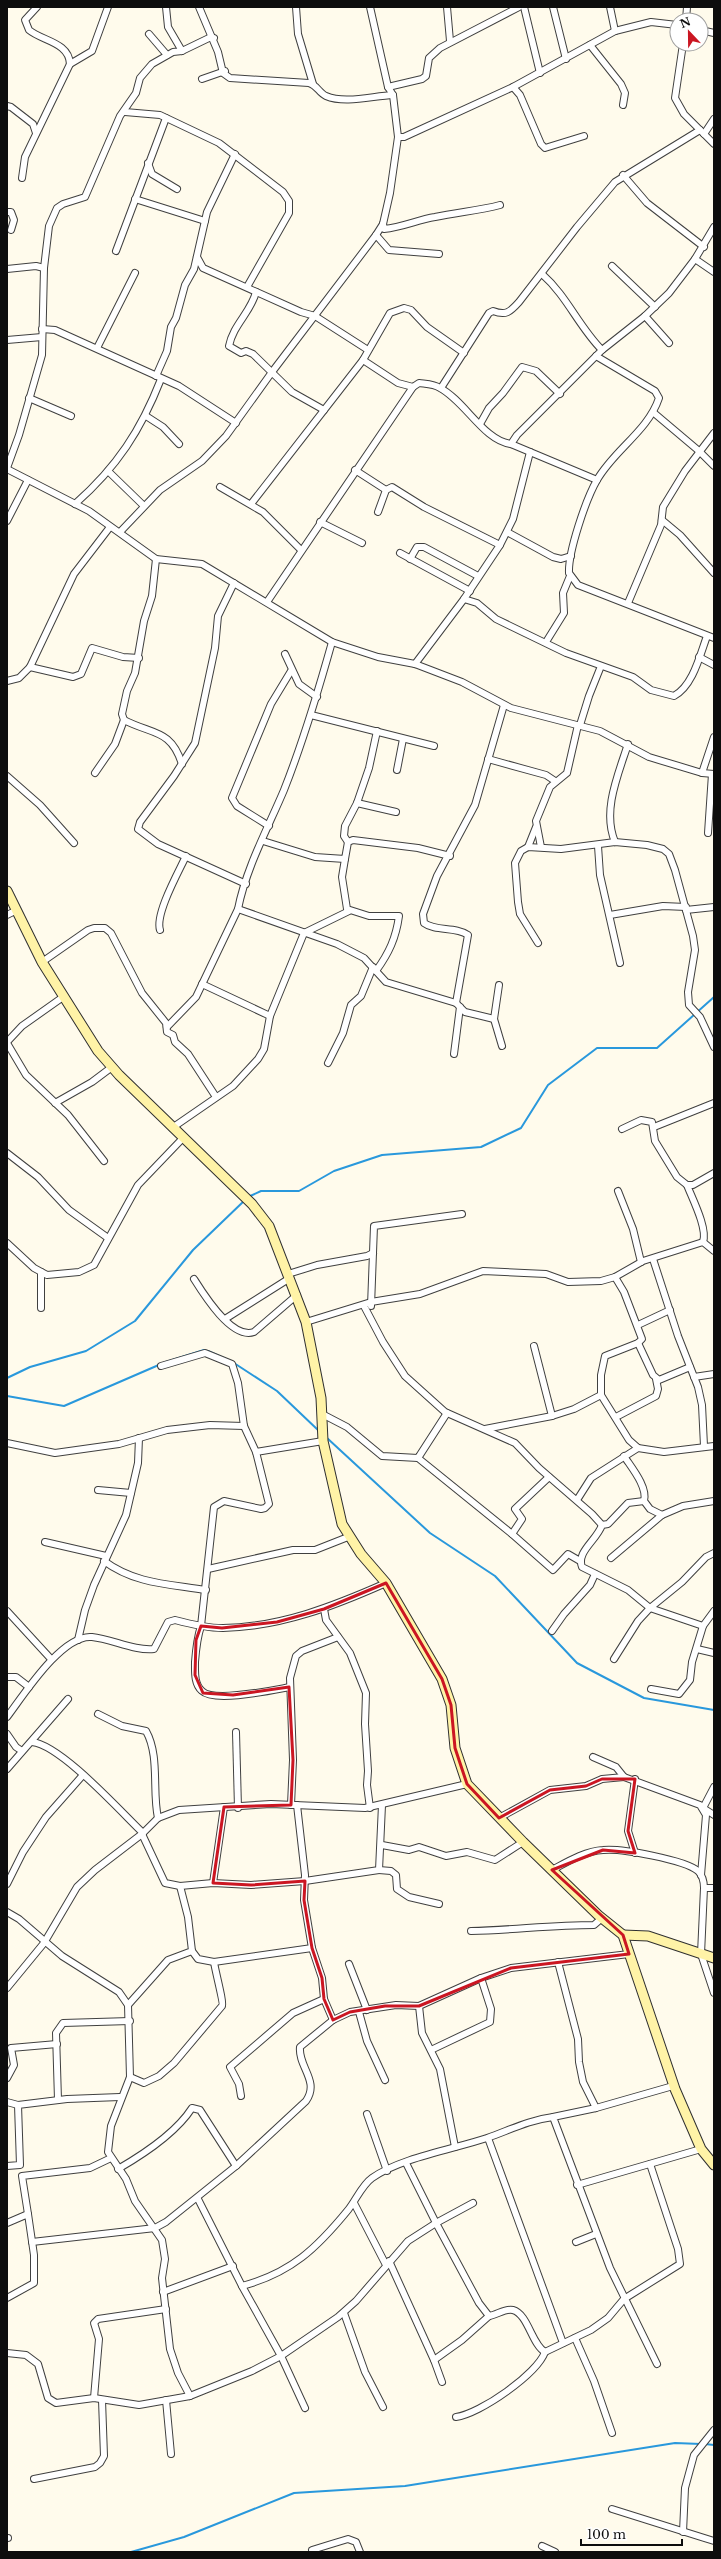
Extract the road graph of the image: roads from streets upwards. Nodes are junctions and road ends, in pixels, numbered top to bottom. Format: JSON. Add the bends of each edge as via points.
{"nodes":[{"id":1,"x":37,"y":7,"type":"edge"},
{"id":2,"x":108,"y":7,"type":"edge"},
{"id":3,"x":166,"y":7,"type":"edge"},
{"id":4,"x":199,"y":7,"type":"edge"},
{"id":5,"x":296,"y":7,"type":"edge"},
{"id":6,"x":370,"y":7,"type":"edge"},
{"id":7,"x":447,"y":7,"type":"edge"},
{"id":8,"x":519,"y":7,"type":"edge"},
{"id":9,"x":524,"y":7,"type":"edge"},
{"id":10,"x":553,"y":7,"type":"edge"},
{"id":11,"x":610,"y":7,"type":"edge"},
{"id":12,"x":669,"y":23,"type":"edge"},
{"id":13,"x":615,"y":31,"type":"junction"},
{"id":14,"x":149,"y":34,"type":"dead end"},
{"id":15,"x":211,"y":37,"type":"junction"},
{"id":16,"x":450,"y":41,"type":"junction"},
{"id":17,"x":590,"y":45,"type":"junction"},
{"id":18,"x":182,"y":51,"type":"junction"},
{"id":19,"x":682,"y":52,"type":"edge"},
{"id":20,"x":167,"y":55,"type":"junction"},
{"id":21,"x":566,"y":59,"type":"junction"},
{"id":22,"x":70,"y":64,"type":"junction"},
{"id":23,"x":223,"y":72,"type":"junction"},
{"id":24,"x":540,"y":73,"type":"junction"},
{"id":25,"x":202,"y":79,"type":"dead end"},
{"id":26,"x":314,"y":84,"type":"junction"},
{"id":27,"x":388,"y":87,"type":"junction"},
{"id":28,"x":513,"y":87,"type":"junction"},
{"id":29,"x":393,"y":95,"type":"junction"},
{"id":30,"x":623,"y":105,"type":"dead end"},
{"id":31,"x":7,"y":106,"type":"edge"},
{"id":32,"x":125,"y":112,"type":"junction"},
{"id":33,"x":166,"y":118,"type":"junction"},
{"id":34,"x":714,"y":119,"type":"edge"},
{"id":35,"x":702,"y":132,"type":"junction"},
{"id":36,"x":36,"y":133,"type":"junction"},
{"id":37,"x":584,"y":136,"type":"dead end"},
{"id":38,"x":398,"y":137,"type":"junction"},
{"id":39,"x":714,"y":144,"type":"edge"},
{"id":40,"x":235,"y":154,"type":"junction"},
{"id":41,"x":148,"y":163,"type":"junction"},
{"id":42,"x":623,"y":175,"type":"junction"},
{"id":43,"x":22,"y":178,"type":"dead end"},
{"id":44,"x":177,"y":189,"type":"dead end"},
{"id":45,"x":135,"y":199,"type":"junction"},
{"id":46,"x":500,"y":205,"type":"dead end"},
{"id":47,"x":7,"y":212,"type":"edge"},
{"id":48,"x":205,"y":221,"type":"junction"},
{"id":49,"x":383,"y":224,"type":"junction"},
{"id":50,"x":714,"y":227,"type":"edge"},
{"id":51,"x":11,"y":230,"type":"dead end"},
{"id":52,"x":376,"y":235,"type":"junction"},
{"id":53,"x":704,"y":247,"type":"junction"},
{"id":54,"x":116,"y":251,"type":"dead end"},
{"id":55,"x":439,"y":254,"type":"dead end"},
{"id":56,"x":197,"y":257,"type":"junction"},
{"id":57,"x":695,"y":259,"type":"junction"},
{"id":58,"x":612,"y":266,"type":"dead end"},
{"id":59,"x":44,"y":268,"type":"junction"},
{"id":60,"x":203,"y":268,"type":"junction"},
{"id":61,"x":7,"y":269,"type":"edge"},
{"id":62,"x":194,"y":269,"type":"junction"},
{"id":63,"x":135,"y":272,"type":"dead end"},
{"id":64,"x":714,"y":272,"type":"edge"},
{"id":65,"x":542,"y":274,"type":"junction"},
{"id":66,"x":247,"y":288,"type":"junction"},
{"id":67,"x":256,"y":292,"type":"junction"},
{"id":68,"x":655,"y":307,"type":"junction"},
{"id":69,"x":315,"y":316,"type":"junction"},
{"id":70,"x":645,"y":316,"type":"junction"},
{"id":71,"x":42,"y":329,"type":"junction"},
{"id":72,"x":42,"y":337,"type":"junction"},
{"id":73,"x":7,"y":340,"type":"edge"},
{"id":74,"x":669,"y":343,"type":"dead end"},
{"id":75,"x":97,"y":348,"type":"junction"},
{"id":76,"x":368,"y":350,"type":"junction"},
{"id":77,"x":602,"y":350,"type":"junction"},
{"id":78,"x":464,"y":353,"type":"junction"},
{"id":79,"x":596,"y":356,"type":"junction"},
{"id":80,"x":363,"y":360,"type":"junction"},
{"id":81,"x":272,"y":372,"type":"junction"},
{"id":82,"x":159,"y":377,"type":"junction"},
{"id":83,"x":413,"y":386,"type":"junction"},
{"id":84,"x":441,"y":388,"type":"junction"},
{"id":85,"x":560,"y":394,"type":"junction"},
{"id":86,"x":29,"y":398,"type":"junction"},
{"id":87,"x":324,"y":410,"type":"junction"},
{"id":88,"x":654,"y":413,"type":"junction"},
{"id":89,"x":71,"y":416,"type":"dead end"},
{"id":90,"x":146,"y":416,"type":"junction"},
{"id":91,"x":236,"y":423,"type":"junction"},
{"id":92,"x":480,"y":424,"type":"junction"},
{"id":93,"x":714,"y":433,"type":"edge"},
{"id":94,"x":179,"y":444,"type":"dead end"},
{"id":95,"x":511,"y":444,"type":"junction"},
{"id":96,"x":699,"y":450,"type":"junction"},
{"id":97,"x":530,"y":452,"type":"junction"},
{"id":98,"x":714,"y":466,"type":"edge"},
{"id":99,"x":7,"y":469,"type":"edge"},
{"id":100,"x":355,"y":470,"type":"junction"},
{"id":101,"x":108,"y":471,"type":"junction"},
{"id":102,"x":28,"y":480,"type":"junction"},
{"id":103,"x":597,"y":480,"type":"junction"},
{"id":104,"x":220,"y":487,"type":"dead end"},
{"id":105,"x":386,"y":490,"type":"junction"},
{"id":106,"x":75,"y":504,"type":"junction"},
{"id":107,"x":251,"y":504,"type":"junction"},
{"id":108,"x":144,"y":506,"type":"junction"},
{"id":109,"x":378,"y":512,"type":"dead end"},
{"id":110,"x":662,"y":520,"type":"junction"},
{"id":111,"x":7,"y":521,"type":"edge"},
{"id":112,"x":320,"y":522,"type":"junction"},
{"id":113,"x":110,"y":527,"type":"junction"},
{"id":114,"x":120,"y":532,"type":"junction"},
{"id":115,"x":507,"y":532,"type":"junction"},
{"id":116,"x":362,"y":543,"type":"dead end"},
{"id":117,"x":500,"y":545,"type":"junction"},
{"id":118,"x":301,"y":550,"type":"junction"},
{"id":119,"x":400,"y":553,"type":"dead end"},
{"id":120,"x":571,"y":556,"type":"junction"},
{"id":121,"x":156,"y":559,"type":"junction"},
{"id":122,"x":410,"y":559,"type":"junction"},
{"id":123,"x":714,"y":572,"type":"edge"},
{"id":124,"x":478,"y":576,"type":"junction"},
{"id":125,"x":570,"y":576,"type":"junction"},
{"id":126,"x":234,"y":583,"type":"junction"},
{"id":127,"x":470,"y":590,"type":"junction"},
{"id":128,"x":464,"y":599,"type":"junction"},
{"id":129,"x":267,"y":602,"type":"junction"},
{"id":130,"x":628,"y":603,"type":"junction"},
{"id":131,"x":707,"y":636,"type":"junction"},
{"id":132,"x":714,"y":638,"type":"edge"},
{"id":133,"x":332,"y":642,"type":"junction"},
{"id":134,"x":546,"y":642,"type":"junction"},
{"id":135,"x":285,"y":654,"type":"dead end"},
{"id":136,"x":699,"y":657,"type":"junction"},
{"id":137,"x":139,"y":658,"type":"junction"},
{"id":138,"x":415,"y":664,"type":"junction"},
{"id":139,"x":714,"y":665,"type":"edge"},
{"id":140,"x":602,"y":666,"type":"junction"},
{"id":141,"x":30,"y":667,"type":"junction"},
{"id":142,"x":291,"y":670,"type":"junction"},
{"id":143,"x":7,"y":681,"type":"edge"},
{"id":144,"x":316,"y":697,"type":"junction"},
{"id":145,"x":504,"y":705,"type":"junction"},
{"id":146,"x":311,"y":715,"type":"junction"},
{"id":147,"x":124,"y":720,"type":"junction"},
{"id":148,"x":579,"y":725,"type":"junction"},
{"id":149,"x":377,"y":731,"type":"junction"},
{"id":150,"x":714,"y":737,"type":"edge"},
{"id":151,"x":403,"y":739,"type":"junction"},
{"id":152,"x":628,"y":744,"type":"junction"},
{"id":153,"x":434,"y":746,"type":"dead end"},
{"id":154,"x":177,"y":748,"type":"junction"},
{"id":155,"x":191,"y":751,"type":"junction"},
{"id":156,"x":488,"y":759,"type":"junction"},
{"id":157,"x":182,"y":764,"type":"junction"},
{"id":158,"x":397,"y":770,"type":"dead end"},
{"id":159,"x":95,"y":773,"type":"dead end"},
{"id":160,"x":702,"y":773,"type":"junction"},
{"id":161,"x":713,"y":774,"type":"edge"},
{"id":162,"x":7,"y":776,"type":"edge"},
{"id":163,"x":555,"y":781,"type":"junction"},
{"id":164,"x":357,"y":803,"type":"junction"},
{"id":165,"x":396,"y":812,"type":"dead end"},
{"id":166,"x":269,"y":826,"type":"junction"},
{"id":167,"x":536,"y":827,"type":"junction"},
{"id":168,"x":708,"y":833,"type":"dead end"},
{"id":169,"x":263,"y":841,"type":"junction"},
{"id":170,"x":348,"y":842,"type":"junction"},
{"id":171,"x":615,"y":842,"type":"junction"},
{"id":172,"x":74,"y":843,"type":"dead end"},
{"id":173,"x":598,"y":846,"type":"junction"},
{"id":174,"x":528,"y":847,"type":"junction"},
{"id":175,"x":541,"y":847,"type":"junction"},
{"id":176,"x":186,"y":856,"type":"junction"},
{"id":177,"x":450,"y":856,"type":"junction"},
{"id":178,"x":345,"y":859,"type":"junction"},
{"id":179,"x":246,"y":884,"type":"junction"},
{"id":180,"x":7,"y":890,"type":"edge"},
{"id":181,"x":686,"y":908,"type":"junction"},
{"id":182,"x":714,"y":908,"type":"edge"},
{"id":183,"x":238,"y":909,"type":"junction"},
{"id":184,"x":17,"y":910,"type":"junction"},
{"id":185,"x":349,"y":911,"type":"junction"},
{"id":186,"x":7,"y":915,"type":"edge"},
{"id":187,"x":610,"y":915,"type":"junction"},
{"id":188,"x":160,"y":930,"type":"dead end"},
{"id":189,"x":304,"y":932,"type":"junction"},
{"id":190,"x":538,"y":943,"type":"dead end"},
{"id":191,"x":42,"y":962,"type":"junction"},
{"id":192,"x":620,"y":963,"type":"dead end"},
{"id":193,"x":374,"y":969,"type":"junction"},
{"id":194,"x":202,"y":984,"type":"junction"},
{"id":195,"x":499,"y":985,"type":"dead end"},
{"id":196,"x":63,"y":997,"type":"junction"},
{"id":197,"x":458,"y":1005,"type":"junction"},
{"id":198,"x":270,"y":1016,"type":"junction"},
{"id":199,"x":494,"y":1019,"type":"junction"},
{"id":200,"x":167,"y":1027,"type":"junction"},
{"id":201,"x":7,"y":1043,"type":"edge"},
{"id":202,"x":502,"y":1046,"type":"dead end"},
{"id":203,"x":714,"y":1047,"type":"edge"},
{"id":204,"x":454,"y":1054,"type":"dead end"},
{"id":205,"x":328,"y":1063,"type":"dead end"},
{"id":206,"x":112,"y":1067,"type":"junction"},
{"id":207,"x":216,"y":1097,"type":"junction"},
{"id":208,"x":714,"y":1102,"type":"edge"},
{"id":209,"x":55,"y":1103,"type":"junction"},
{"id":210,"x":654,"y":1127,"type":"junction"},
{"id":211,"x":172,"y":1128,"type":"junction"},
{"id":212,"x":622,"y":1129,"type":"dead end"},
{"id":213,"x":183,"y":1138,"type":"junction"},
{"id":214,"x":7,"y":1153,"type":"edge"},
{"id":215,"x":104,"y":1161,"type":"dead end"},
{"id":216,"x":714,"y":1173,"type":"edge"},
{"id":217,"x":687,"y":1185,"type":"junction"},
{"id":218,"x":618,"y":1192,"type":"dead end"},
{"id":219,"x":462,"y":1214,"type":"dead end"},
{"id":220,"x":108,"y":1238,"type":"junction"},
{"id":221,"x":703,"y":1242,"type":"junction"},
{"id":222,"x":7,"y":1243,"type":"edge"},
{"id":223,"x":714,"y":1251,"type":"edge"},
{"id":224,"x":373,"y":1253,"type":"junction"},
{"id":225,"x":367,"y":1256,"type":"junction"},
{"id":226,"x":653,"y":1259,"type":"junction"},
{"id":227,"x":372,"y":1262,"type":"junction"},
{"id":228,"x":641,"y":1262,"type":"junction"},
{"id":229,"x":41,"y":1272,"type":"junction"},
{"id":230,"x":289,"y":1276,"type":"junction"},
{"id":231,"x":615,"y":1277,"type":"junction"},
{"id":232,"x":194,"y":1279,"type":"dead end"},
{"id":233,"x":297,"y":1296,"type":"junction"},
{"id":234,"x":371,"y":1302,"type":"junction"},
{"id":235,"x":364,"y":1306,"type":"junction"},
{"id":236,"x":41,"y":1308,"type":"dead end"},
{"id":237,"x":670,"y":1310,"type":"junction"},
{"id":238,"x":370,"y":1314,"type":"junction"},
{"id":239,"x":225,"y":1319,"type":"junction"},
{"id":240,"x":306,"y":1322,"type":"junction"},
{"id":241,"x":638,"y":1325,"type":"junction"},
{"id":242,"x":638,"y":1343,"type":"junction"},
{"id":243,"x":534,"y":1346,"type":"dead end"},
{"id":244,"x":161,"y":1366,"type":"dead end"},
{"id":245,"x":690,"y":1367,"type":"junction"},
{"id":246,"x":714,"y":1374,"type":"edge"},
{"id":247,"x":694,"y":1377,"type":"junction"},
{"id":248,"x":656,"y":1379,"type":"junction"},
{"id":249,"x":601,"y":1395,"type":"junction"},
{"id":250,"x":447,"y":1413,"type":"junction"},
{"id":251,"x":322,"y":1414,"type":"junction"},
{"id":252,"x":552,"y":1416,"type":"junction"},
{"id":253,"x":616,"y":1416,"type":"junction"},
{"id":254,"x":244,"y":1426,"type":"junction"},
{"id":255,"x":484,"y":1428,"type":"junction"},
{"id":256,"x":139,"y":1438,"type":"junction"},
{"id":257,"x":323,"y":1441,"type":"junction"},
{"id":258,"x":7,"y":1443,"type":"edge"},
{"id":259,"x":704,"y":1446,"type":"junction"},
{"id":260,"x":714,"y":1446,"type":"edge"},
{"id":261,"x":638,"y":1448,"type":"junction"},
{"id":262,"x":256,"y":1452,"type":"junction"},
{"id":263,"x":624,"y":1456,"type":"junction"},
{"id":264,"x":418,"y":1458,"type":"junction"},
{"id":265,"x":549,"y":1476,"type":"junction"},
{"id":266,"x":98,"y":1490,"type":"dead end"},
{"id":267,"x":130,"y":1493,"type":"junction"},
{"id":268,"x":577,"y":1500,"type":"junction"},
{"id":269,"x":644,"y":1501,"type":"junction"},
{"id":270,"x":714,"y":1501,"type":"edge"},
{"id":271,"x":662,"y":1515,"type":"junction"},
{"id":272,"x":602,"y":1525,"type":"junction"},
{"id":273,"x":512,"y":1534,"type":"junction"},
{"id":274,"x":348,"y":1536,"type":"junction"},
{"id":275,"x":45,"y":1542,"type":"dead end"},
{"id":276,"x":714,"y":1553,"type":"edge"},
{"id":277,"x":105,"y":1558,"type":"junction"},
{"id":278,"x":611,"y":1558,"type":"dead end"},
{"id":279,"x":580,"y":1561,"type":"junction"},
{"id":280,"x":208,"y":1569,"type":"junction"},
{"id":281,"x":595,"y":1574,"type":"junction"},
{"id":282,"x":386,"y":1583,"type":"junction"},
{"id":283,"x":206,"y":1590,"type":"junction"},
{"id":284,"x":650,"y":1608,"type":"junction"},
{"id":285,"x":324,"y":1609,"type":"junction"},
{"id":286,"x":7,"y":1610,"type":"edge"},
{"id":287,"x":714,"y":1611,"type":"edge"},
{"id":288,"x":201,"y":1626,"type":"junction"},
{"id":289,"x":703,"y":1626,"type":"junction"},
{"id":290,"x":552,"y":1631,"type":"dead end"},
{"id":291,"x":338,"y":1637,"type":"junction"},
{"id":292,"x":78,"y":1640,"type":"junction"},
{"id":293,"x":697,"y":1649,"type":"junction"},
{"id":294,"x":714,"y":1653,"type":"edge"},
{"id":295,"x":51,"y":1659,"type":"junction"},
{"id":296,"x":614,"y":1659,"type":"dead end"},
{"id":297,"x":7,"y":1677,"type":"edge"},
{"id":298,"x":29,"y":1687,"type":"junction"},
{"id":299,"x":290,"y":1687,"type":"junction"},
{"id":300,"x":651,"y":1689,"type":"dead end"},
{"id":301,"x":68,"y":1699,"type":"dead end"},
{"id":302,"x":98,"y":1714,"type":"dead end"},
{"id":303,"x":7,"y":1717,"type":"edge"},
{"id":304,"x":236,"y":1732,"type":"dead end"},
{"id":305,"x":7,"y":1734,"type":"edge"},
{"id":306,"x":32,"y":1742,"type":"junction"},
{"id":307,"x":22,"y":1751,"type":"junction"},
{"id":308,"x":593,"y":1756,"type":"dead end"},
{"id":309,"x":7,"y":1769,"type":"edge"},
{"id":310,"x":83,"y":1775,"type":"junction"},
{"id":311,"x":624,"y":1777,"type":"junction"},
{"id":312,"x":634,"y":1779,"type":"junction"},
{"id":313,"x":467,"y":1784,"type":"junction"},
{"id":314,"x":714,"y":1787,"type":"edge"},
{"id":315,"x":294,"y":1805,"type":"junction"},
{"id":316,"x":382,"y":1805,"type":"junction"},
{"id":317,"x":224,"y":1807,"type":"junction"},
{"id":318,"x":238,"y":1808,"type":"junction"},
{"id":319,"x":370,"y":1808,"type":"junction"},
{"id":320,"x":703,"y":1808,"type":"junction"},
{"id":321,"x":714,"y":1816,"type":"edge"},
{"id":322,"x":158,"y":1818,"type":"junction"},
{"id":323,"x":499,"y":1818,"type":"junction"},
{"id":324,"x":143,"y":1834,"type":"junction"},
{"id":325,"x":523,"y":1842,"type":"junction"},
{"id":326,"x":382,"y":1845,"type":"junction"},
{"id":327,"x":635,"y":1853,"type":"junction"},
{"id":328,"x":379,"y":1870,"type":"junction"},
{"id":329,"x":552,"y":1870,"type":"junction"},
{"id":330,"x":701,"y":1875,"type":"junction"},
{"id":331,"x":305,"y":1881,"type":"junction"},
{"id":332,"x":214,"y":1882,"type":"junction"},
{"id":333,"x":7,"y":1884,"type":"edge"},
{"id":334,"x":180,"y":1886,"type":"junction"},
{"id":335,"x":704,"y":1888,"type":"junction"},
{"id":336,"x":714,"y":1888,"type":"edge"},
{"id":337,"x":439,"y":1904,"type":"dead end"},
{"id":338,"x":7,"y":1912,"type":"edge"},
{"id":339,"x":602,"y":1918,"type":"junction"},
{"id":340,"x":471,"y":1931,"type":"dead end"},
{"id":341,"x":623,"y":1935,"type":"junction"},
{"id":342,"x":44,"y":1943,"type":"junction"},
{"id":343,"x":312,"y":1948,"type":"junction"},
{"id":344,"x":192,"y":1951,"type":"junction"},
{"id":345,"x":629,"y":1954,"type":"junction"},
{"id":346,"x":701,"y":1954,"type":"junction"},
{"id":347,"x":714,"y":1958,"type":"edge"},
{"id":348,"x":214,"y":1962,"type":"junction"},
{"id":349,"x":558,"y":1962,"type":"junction"},
{"id":350,"x":349,"y":1964,"type":"dead end"},
{"id":351,"x":481,"y":1978,"type":"junction"},
{"id":352,"x":7,"y":1988,"type":"edge"},
{"id":353,"x":714,"y":1993,"type":"edge"},
{"id":354,"x":324,"y":1999,"type":"junction"},
{"id":355,"x":128,"y":2005,"type":"junction"},
{"id":356,"x":419,"y":2006,"type":"junction"},
{"id":357,"x":367,"y":2010,"type":"junction"},
{"id":358,"x":359,"y":2012,"type":"junction"},
{"id":359,"x":130,"y":2020,"type":"junction"},
{"id":360,"x":333,"y":2020,"type":"junction"},
{"id":361,"x":57,"y":2044,"type":"junction"},
{"id":362,"x":431,"y":2050,"type":"junction"},
{"id":363,"x":130,"y":2077,"type":"junction"},
{"id":364,"x":7,"y":2078,"type":"edge"},
{"id":365,"x":385,"y":2080,"type":"dead end"},
{"id":366,"x":673,"y":2086,"type":"junction"},
{"id":367,"x":241,"y":2096,"type":"dead end"},
{"id":368,"x":120,"y":2098,"type":"junction"},
{"id":369,"x":58,"y":2100,"type":"junction"},
{"id":370,"x":7,"y":2102,"type":"edge"},
{"id":371,"x":18,"y":2105,"type":"junction"},
{"id":372,"x":596,"y":2108,"type":"junction"},
{"id":373,"x":367,"y":2114,"type":"dead end"},
{"id":374,"x":553,"y":2117,"type":"junction"},
{"id":375,"x":488,"y":2138,"type":"junction"},
{"id":376,"x":455,"y":2148,"type":"junction"},
{"id":377,"x":701,"y":2149,"type":"junction"},
{"id":378,"x":111,"y":2158,"type":"junction"},
{"id":379,"x":712,"y":2160,"type":"edge"},
{"id":380,"x":406,"y":2163,"type":"junction"},
{"id":381,"x":650,"y":2164,"type":"junction"},
{"id":382,"x":20,"y":2165,"type":"junction"},
{"id":383,"x":7,"y":2166,"type":"edge"},
{"id":384,"x":236,"y":2166,"type":"junction"},
{"id":385,"x":118,"y":2169,"type":"junction"},
{"id":386,"x":387,"y":2171,"type":"junction"},
{"id":387,"x":22,"y":2176,"type":"junction"},
{"id":388,"x":577,"y":2185,"type":"junction"},
{"id":389,"x":198,"y":2198,"type":"junction"},
{"id":390,"x":354,"y":2203,"type":"junction"},
{"id":391,"x":473,"y":2203,"type":"dead end"},
{"id":392,"x":28,"y":2214,"type":"junction"},
{"id":393,"x":7,"y":2223,"type":"edge"},
{"id":394,"x":436,"y":2223,"type":"junction"},
{"id":395,"x":155,"y":2228,"type":"junction"},
{"id":396,"x":596,"y":2234,"type":"junction"},
{"id":397,"x":32,"y":2242,"type":"junction"},
{"id":398,"x":576,"y":2242,"type":"dead end"},
{"id":399,"x":388,"y":2263,"type":"junction"},
{"id":400,"x":233,"y":2266,"type":"junction"},
{"id":401,"x":242,"y":2286,"type":"junction"},
{"id":402,"x":163,"y":2292,"type":"junction"},
{"id":403,"x":7,"y":2298,"type":"edge"},
{"id":404,"x":624,"y":2299,"type":"junction"},
{"id":405,"x":166,"y":2309,"type":"junction"},
{"id":406,"x":344,"y":2312,"type":"junction"},
{"id":407,"x":489,"y":2316,"type":"junction"},
{"id":408,"x":575,"y":2338,"type":"junction"},
{"id":409,"x":563,"y":2343,"type":"junction"},
{"id":410,"x":545,"y":2352,"type":"junction"},
{"id":411,"x":7,"y":2353,"type":"edge"},
{"id":412,"x":281,"y":2356,"type":"junction"},
{"id":413,"x":434,"y":2360,"type":"junction"},
{"id":414,"x":657,"y":2364,"type":"dead end"},
{"id":415,"x":442,"y":2382,"type":"dead end"},
{"id":416,"x":190,"y":2396,"type":"junction"},
{"id":417,"x":94,"y":2398,"type":"junction"},
{"id":418,"x":102,"y":2400,"type":"junction"},
{"id":419,"x":166,"y":2400,"type":"junction"},
{"id":420,"x":383,"y":2407,"type":"dead end"},
{"id":421,"x":305,"y":2408,"type":"dead end"},
{"id":422,"x":456,"y":2417,"type":"dead end"},
{"id":423,"x":714,"y":2430,"type":"edge"},
{"id":424,"x":612,"y":2433,"type":"dead end"},
{"id":425,"x":171,"y":2454,"type":"dead end"},
{"id":426,"x":34,"y":2479,"type":"dead end"},
{"id":427,"x":612,"y":2509,"type":"dead end"},
{"id":428,"x":683,"y":2532,"type":"junction"},
{"id":429,"x":714,"y":2541,"type":"edge"},
{"id":430,"x":542,"y":2546,"type":"dead end"},
{"id":431,"x":312,"y":2550,"type":"dead end"},
{"id":432,"x":360,"y":2552,"type":"edge"},
{"id":433,"x":555,"y":2552,"type":"edge"}],
"edges":[{"from":1,"to":22,"type":"street","via":[[25,20],[29,30],[55,42],[67,53]]},
{"from":2,"to":22,"type":"street","via":[[92,51]]},
{"from":3,"to":18,"type":"street","via":[[168,27]]},
{"from":4,"to":15,"type":"street"},
{"from":5,"to":26,"type":"street","via":[[298,34]]},
{"from":6,"to":27,"type":"street"},
{"from":7,"to":16,"type":"street"},
{"from":8,"to":16,"type":"street"},
{"from":9,"to":24,"type":"street"},
{"from":10,"to":21,"type":"street"},
{"from":11,"to":13,"type":"street"},
{"from":12,"to":13,"type":"street","via":[[651,22]]},
{"from":13,"to":17,"type":"street"},
{"from":14,"to":20,"type":"street"},
{"from":15,"to":18,"type":"street"},
{"from":15,"to":23,"type":"street","via":[[215,41],[225,69]]},
{"from":16,"to":27,"type":"street","via":[[429,58],[426,76],[422,79]]},
{"from":17,"to":21,"type":"street"},
{"from":17,"to":30,"type":"street","via":[[621,84],[625,93]]},
{"from":18,"to":20,"type":"street"},
{"from":19,"to":35,"type":"street","via":[[675,98],[684,114]]},
{"from":20,"to":32,"type":"street","via":[[152,64],[140,78],[136,93]]},
{"from":21,"to":24,"type":"street"},
{"from":22,"to":36,"type":"street"},
{"from":23,"to":25,"type":"street"},
{"from":23,"to":26,"type":"street","via":[[230,78]]},
{"from":24,"to":28,"type":"street"},
{"from":26,"to":29,"type":"street","via":[[324,96],[331,98]]},
{"from":27,"to":29,"type":"street"},
{"from":28,"to":37,"type":"street","via":[[520,94],[545,148]]},
{"from":28,"to":38,"type":"street","via":[[404,138]]},
{"from":29,"to":38,"type":"street"},
{"from":31,"to":36,"type":"street","via":[[33,124]]},
{"from":32,"to":33,"type":"street","via":[[139,112]]},
{"from":32,"to":59,"type":"street","via":[[120,116],[85,197],[63,204],[52,216],[48,226]]},
{"from":33,"to":40,"type":"street","via":[[219,143]]},
{"from":33,"to":41,"type":"street"},
{"from":34,"to":35,"type":"street"},
{"from":35,"to":39,"type":"street"},
{"from":35,"to":42,"type":"street"},
{"from":36,"to":43,"type":"street","via":[[24,158]]},
{"from":38,"to":49,"type":"street"},
{"from":40,"to":48,"type":"street"},
{"from":40,"to":66,"type":"street","via":[[283,192],[289,201],[289,213]]},
{"from":41,"to":44,"type":"street","via":[[152,174]]},
{"from":41,"to":45,"type":"street"},
{"from":42,"to":53,"type":"street","via":[[646,202]]},
{"from":42,"to":65,"type":"street","via":[[577,226]]},
{"from":45,"to":48,"type":"street"},
{"from":45,"to":54,"type":"street"},
{"from":46,"to":49,"type":"street","via":[[483,210],[431,217],[405,227],[384,229]]},
{"from":47,"to":51,"type":"street","via":[[11,212],[14,220]]},
{"from":48,"to":56,"type":"street"},
{"from":49,"to":52,"type":"street"},
{"from":50,"to":53,"type":"street"},
{"from":52,"to":55,"type":"street","via":[[389,250]]},
{"from":52,"to":69,"type":"street"},
{"from":53,"to":57,"type":"street"},
{"from":56,"to":60,"type":"street"},
{"from":56,"to":62,"type":"street"},
{"from":57,"to":64,"type":"street"},
{"from":57,"to":68,"type":"street"},
{"from":58,"to":68,"type":"street"},
{"from":59,"to":61,"type":"street","via":[[36,266]]},
{"from":59,"to":71,"type":"street"},
{"from":60,"to":62,"type":"street"},
{"from":60,"to":66,"type":"street"},
{"from":62,"to":82,"type":"street","via":[[185,285],[171,327]]},
{"from":63,"to":75,"type":"street"},
{"from":65,"to":77,"type":"street","via":[[570,304],[590,337]]},
{"from":65,"to":78,"type":"street","via":[[510,312],[503,315],[489,313]]},
{"from":66,"to":67,"type":"street"},
{"from":67,"to":69,"type":"street"},
{"from":67,"to":81,"type":"street","via":[[254,303],[240,322],[229,346],[242,353],[246,351],[253,354]]},
{"from":68,"to":70,"type":"street"},
{"from":69,"to":76,"type":"street"},
{"from":69,"to":81,"type":"street"},
{"from":70,"to":74,"type":"street"},
{"from":70,"to":77,"type":"street"},
{"from":71,"to":72,"type":"street"},
{"from":71,"to":75,"type":"street","via":[[55,330]]},
{"from":72,"to":73,"type":"street"},
{"from":72,"to":86,"type":"street","via":[[42,355]]},
{"from":75,"to":82,"type":"street"},
{"from":76,"to":78,"type":"street","via":[[390,313],[404,308],[411,310],[427,328]]},
{"from":76,"to":80,"type":"street"},
{"from":77,"to":79,"type":"street"},
{"from":78,"to":84,"type":"street"},
{"from":79,"to":85,"type":"street"},
{"from":79,"to":88,"type":"street","via":[[655,391],[659,398]]},
{"from":80,"to":83,"type":"street","via":[[398,383]]},
{"from":80,"to":87,"type":"street"},
{"from":81,"to":87,"type":"street","via":[[292,392]]},
{"from":81,"to":91,"type":"street"},
{"from":82,"to":90,"type":"street"},
{"from":82,"to":91,"type":"street","via":[[179,386]]},
{"from":83,"to":84,"type":"street","via":[[419,383]]},
{"from":83,"to":100,"type":"street"},
{"from":84,"to":92,"type":"street","via":[[468,410]]},
{"from":85,"to":92,"type":"street","via":[[536,371],[522,367],[488,408]]},
{"from":85,"to":95,"type":"street","via":[[517,435]]},
{"from":86,"to":89,"type":"street"},
{"from":86,"to":99,"type":"street"},
{"from":87,"to":107,"type":"street"},
{"from":88,"to":96,"type":"street"},
{"from":88,"to":103,"type":"street"},
{"from":90,"to":94,"type":"street","via":[[163,427]]},
{"from":90,"to":101,"type":"street","via":[[132,440]]},
{"from":91,"to":108,"type":"street","via":[[202,461],[160,490]]},
{"from":92,"to":95,"type":"street","via":[[497,441]]},
{"from":93,"to":96,"type":"street"},
{"from":95,"to":97,"type":"street"},
{"from":96,"to":98,"type":"street"},
{"from":96,"to":110,"type":"street","via":[[663,507]]},
{"from":97,"to":103,"type":"street"},
{"from":97,"to":115,"type":"street","via":[[513,519]]},
{"from":99,"to":102,"type":"street"},
{"from":100,"to":105,"type":"street"},
{"from":100,"to":112,"type":"street"},
{"from":101,"to":106,"type":"street"},
{"from":101,"to":108,"type":"street"},
{"from":102,"to":106,"type":"street"},
{"from":102,"to":111,"type":"street"},
{"from":103,"to":120,"type":"street"},
{"from":104,"to":107,"type":"street"},
{"from":105,"to":109,"type":"street"},
{"from":105,"to":117,"type":"street","via":[[392,487],[424,507]]},
{"from":106,"to":113,"type":"street"},
{"from":107,"to":118,"type":"street","via":[[263,512]]},
{"from":108,"to":114,"type":"street"},
{"from":110,"to":123,"type":"street","via":[[680,535]]},
{"from":110,"to":130,"type":"street"},
{"from":112,"to":116,"type":"street"},
{"from":112,"to":118,"type":"street"},
{"from":113,"to":114,"type":"street"},
{"from":113,"to":141,"type":"street","via":[[74,574]]},
{"from":114,"to":121,"type":"street"},
{"from":115,"to":117,"type":"street"},
{"from":115,"to":120,"type":"street","via":[[553,557],[561,559]]},
{"from":117,"to":124,"type":"street"},
{"from":118,"to":129,"type":"street"},
{"from":119,"to":122,"type":"street"},
{"from":120,"to":125,"type":"street"},
{"from":121,"to":126,"type":"street","via":[[202,564]]},
{"from":121,"to":137,"type":"street","via":[[152,596],[144,621]]},
{"from":122,"to":124,"type":"street","via":[[417,547],[424,547]]},
{"from":122,"to":127,"type":"street"},
{"from":124,"to":127,"type":"street"},
{"from":125,"to":130,"type":"street","via":[[578,585],[616,601]]},
{"from":125,"to":134,"type":"street","via":[[562,593],[564,613]]},
{"from":126,"to":129,"type":"street"},
{"from":126,"to":155,"type":"street","via":[[218,616],[215,648]]},
{"from":127,"to":128,"type":"street"},
{"from":128,"to":134,"type":"street","via":[[476,603],[496,619]]},
{"from":128,"to":138,"type":"street"},
{"from":129,"to":133,"type":"street"},
{"from":130,"to":131,"type":"street"},
{"from":131,"to":132,"type":"street"},
{"from":131,"to":136,"type":"street"},
{"from":133,"to":138,"type":"street","via":[[378,657]]},
{"from":133,"to":144,"type":"street"},
{"from":134,"to":140,"type":"street","via":[[566,653]]},
{"from":135,"to":142,"type":"street"},
{"from":136,"to":139,"type":"street"},
{"from":136,"to":140,"type":"street","via":[[689,681],[681,692],[674,696],[651,690],[633,677]]},
{"from":137,"to":141,"type":"street","via":[[123,657],[92,648],[81,674],[73,677]]},
{"from":137,"to":147,"type":"street","via":[[127,691],[122,714]]},
{"from":138,"to":145,"type":"street","via":[[462,682]]},
{"from":140,"to":148,"type":"street"},
{"from":141,"to":143,"type":"street","via":[[19,678]]},
{"from":142,"to":144,"type":"street","via":[[299,684]]},
{"from":142,"to":166,"type":"street","via":[[271,704],[257,743],[232,798],[237,806]]},
{"from":144,"to":146,"type":"street"},
{"from":145,"to":148,"type":"street"},
{"from":145,"to":156,"type":"street"},
{"from":146,"to":149,"type":"street"},
{"from":146,"to":166,"type":"street"},
{"from":147,"to":154,"type":"street","via":[[166,737]]},
{"from":147,"to":159,"type":"street","via":[[115,744]]},
{"from":148,"to":152,"type":"street"},
{"from":148,"to":163,"type":"street","via":[[567,773]]},
{"from":149,"to":151,"type":"street"},
{"from":149,"to":164,"type":"street","via":[[369,768]]},
{"from":150,"to":160,"type":"street"},
{"from":151,"to":153,"type":"street"},
{"from":151,"to":158,"type":"street"},
{"from":152,"to":160,"type":"street","via":[[649,757]]},
{"from":152,"to":171,"type":"street","via":[[612,793],[610,817],[611,833]]},
{"from":154,"to":155,"type":"street"},
{"from":154,"to":157,"type":"street"},
{"from":155,"to":157,"type":"street"},
{"from":156,"to":163,"type":"street"},
{"from":156,"to":177,"type":"street","via":[[475,805]]},
{"from":157,"to":176,"type":"street","via":[[140,822],[138,829],[158,844]]},
{"from":160,"to":161,"type":"street"},
{"from":161,"to":168,"type":"street"},
{"from":162,"to":172,"type":"street","via":[[40,804]]},
{"from":163,"to":167,"type":"street","via":[[550,787]]},
{"from":164,"to":165,"type":"street"},
{"from":164,"to":170,"type":"street","via":[[345,826],[344,836]]},
{"from":166,"to":169,"type":"street"},
{"from":167,"to":174,"type":"street"},
{"from":167,"to":175,"type":"street"},
{"from":169,"to":178,"type":"street","via":[[315,857]]},
{"from":169,"to":179,"type":"street"},
{"from":170,"to":177,"type":"street","via":[[360,840],[418,848]]},
{"from":170,"to":178,"type":"street"},
{"from":171,"to":173,"type":"street"},
{"from":171,"to":181,"type":"street","via":[[663,849],[668,854]]},
{"from":173,"to":175,"type":"street","via":[[561,849]]},
{"from":173,"to":187,"type":"street","via":[[600,875]]},
{"from":174,"to":175,"type":"street"},
{"from":174,"to":190,"type":"street","via":[[521,851],[515,863],[518,902],[520,914]]},
{"from":176,"to":179,"type":"street"},
{"from":176,"to":188,"type":"street","via":[[158,924]]},
{"from":177,"to":197,"type":"street","via":[[437,876],[423,914],[424,923],[428,926],[463,931],[468,935]]},
{"from":178,"to":185,"type":"street","via":[[342,877],[345,906]]},
{"from":179,"to":183,"type":"street"},
{"from":180,"to":184,"type":"street"},
{"from":181,"to":182,"type":"street"},
{"from":181,"to":187,"type":"street","via":[[663,906]]},
{"from":181,"to":203,"type":"street","via":[[695,950],[688,992],[689,1005],[700,1017]]},
{"from":183,"to":189,"type":"street"},
{"from":183,"to":194,"type":"street"},
{"from":184,"to":186,"type":"street"},
{"from":184,"to":191,"type":"street"},
{"from":185,"to":189,"type":"street"},
{"from":185,"to":193,"type":"street","via":[[369,916],[399,916],[397,933],[389,952]]},
{"from":187,"to":192,"type":"street"},
{"from":189,"to":193,"type":"street","via":[[351,951],[364,958]]},
{"from":189,"to":198,"type":"street"},
{"from":191,"to":196,"type":"street"},
{"from":191,"to":200,"type":"street","via":[[88,930],[105,928],[111,933],[142,993]]},
{"from":193,"to":197,"type":"street","via":[[386,982]]},
{"from":193,"to":205,"type":"street","via":[[361,996],[351,1005],[343,1033]]},
{"from":194,"to":198,"type":"street"},
{"from":194,"to":200,"type":"street","via":[[196,997]]},
{"from":195,"to":199,"type":"street"},
{"from":196,"to":201,"type":"street","via":[[22,1026]]},
{"from":196,"to":206,"type":"street","via":[[98,1051]]},
{"from":197,"to":199,"type":"street","via":[[466,1012]]},
{"from":197,"to":204,"type":"street"},
{"from":198,"to":207,"type":"street","via":[[264,1049],[258,1059],[233,1086]]},
{"from":199,"to":202,"type":"street"},
{"from":200,"to":207,"type":"street","via":[[167,1032],[173,1035],[175,1042],[185,1050]]},
{"from":201,"to":209,"type":"street","via":[[26,1075]]},
{"from":206,"to":209,"type":"street","via":[[92,1082]]},
{"from":206,"to":211,"type":"street"},
{"from":207,"to":211,"type":"street"},
{"from":208,"to":210,"type":"street"},
{"from":209,"to":215,"type":"street","via":[[68,1115]]},
{"from":210,"to":212,"type":"street","via":[[649,1121],[641,1120]]},
{"from":210,"to":217,"type":"street","via":[[652,1130],[655,1140],[677,1177]]},
{"from":211,"to":213,"type":"street"},
{"from":213,"to":220,"type":"street","via":[[138,1185]]},
{"from":213,"to":230,"type":"street","via":[[252,1204],[269,1226]]},
{"from":214,"to":220,"type":"street","via":[[38,1177],[69,1210]]},
{"from":216,"to":217,"type":"street","via":[[693,1185]]},
{"from":217,"to":221,"type":"street","via":[[702,1225],[705,1237]]},
{"from":218,"to":228,"type":"street","via":[[633,1229]]},
{"from":219,"to":224,"type":"street","via":[[374,1226]]},
{"from":220,"to":229,"type":"street","via":[[94,1265],[79,1272],[47,1275]]},
{"from":221,"to":223,"type":"street"},
{"from":221,"to":226,"type":"street","via":[[680,1247]]},
{"from":222,"to":229,"type":"street"},
{"from":224,"to":225,"type":"street"},
{"from":224,"to":227,"type":"street"},
{"from":225,"to":227,"type":"street"},
{"from":225,"to":230,"type":"street","via":[[317,1265]]},
{"from":226,"to":228,"type":"street"},
{"from":226,"to":237,"type":"street"},
{"from":227,"to":234,"type":"street"},
{"from":228,"to":231,"type":"street"},
{"from":229,"to":236,"type":"street"},
{"from":230,"to":233,"type":"street"},
{"from":230,"to":239,"type":"street"},
{"from":231,"to":234,"type":"street","via":[[587,1283],[568,1282],[546,1274],[483,1271],[420,1294]]},
{"from":231,"to":241,"type":"street"},
{"from":232,"to":239,"type":"street","via":[[212,1307]]},
{"from":233,"to":239,"type":"street","via":[[249,1334],[240,1332]]},
{"from":233,"to":240,"type":"street"},
{"from":234,"to":235,"type":"street"},
{"from":234,"to":238,"type":"street"},
{"from":235,"to":238,"type":"street"},
{"from":235,"to":240,"type":"street"},
{"from":237,"to":241,"type":"street"},
{"from":237,"to":245,"type":"street"},
{"from":238,"to":250,"type":"street","via":[[383,1342],[405,1376]]},
{"from":240,"to":251,"type":"street"},
{"from":241,"to":242,"type":"street","via":[[642,1339]]},
{"from":242,"to":248,"type":"street"},
{"from":242,"to":249,"type":"street","via":[[605,1356],[601,1375]]},
{"from":243,"to":252,"type":"street"},
{"from":244,"to":254,"type":"street","via":[[206,1353],[232,1364],[238,1383]]},
{"from":245,"to":247,"type":"street"},
{"from":245,"to":248,"type":"street","via":[[665,1379]]},
{"from":246,"to":247,"type":"street"},
{"from":247,"to":259,"type":"street","via":[[702,1405]]},
{"from":248,"to":253,"type":"street","via":[[656,1396]]},
{"from":249,"to":252,"type":"street","via":[[574,1410]]},
{"from":249,"to":253,"type":"street"},
{"from":250,"to":255,"type":"street"},
{"from":250,"to":264,"type":"street"},
{"from":251,"to":257,"type":"street"},
{"from":251,"to":264,"type":"street","via":[[347,1426],[382,1456]]},
{"from":252,"to":255,"type":"street"},
{"from":253,"to":261,"type":"street","via":[[629,1440]]},
{"from":254,"to":256,"type":"street","via":[[210,1425],[167,1430]]},
{"from":254,"to":262,"type":"street"},
{"from":255,"to":265,"type":"street","via":[[515,1443]]},
{"from":256,"to":258,"type":"street","via":[[119,1444],[55,1452]]},
{"from":256,"to":267,"type":"street","via":[[138,1463]]},
{"from":257,"to":262,"type":"street"},
{"from":257,"to":274,"type":"street","via":[[334,1497]]},
{"from":259,"to":260,"type":"street"},
{"from":259,"to":261,"type":"street","via":[[664,1452]]},
{"from":261,"to":263,"type":"street"},
{"from":262,"to":280,"type":"street","via":[[269,1504],[261,1509],[224,1501],[214,1507]]},
{"from":263,"to":268,"type":"street","via":[[591,1478]]},
{"from":263,"to":269,"type":"street","via":[[637,1475],[645,1495]]},
{"from":264,"to":273,"type":"street"},
{"from":265,"to":268,"type":"street"},
{"from":265,"to":273,"type":"street","via":[[515,1509],[522,1519]]},
{"from":266,"to":267,"type":"street"},
{"from":267,"to":277,"type":"street","via":[[126,1515]]},
{"from":268,"to":272,"type":"street"},
{"from":269,"to":271,"type":"street","via":[[650,1509]]},
{"from":269,"to":272,"type":"street","via":[[628,1503],[608,1524]]},
{"from":270,"to":271,"type":"street","via":[[683,1506]]},
{"from":271,"to":278,"type":"street"},
{"from":272,"to":279,"type":"street","via":[[593,1542],[581,1555]]},
{"from":273,"to":279,"type":"street","via":[[553,1570],[568,1554]]},
{"from":274,"to":280,"type":"street","via":[[315,1550],[293,1550]]},
{"from":274,"to":282,"type":"street"},
{"from":275,"to":277,"type":"street"},
{"from":276,"to":284,"type":"street","via":[[706,1557],[682,1582]]},
{"from":277,"to":283,"type":"street","via":[[124,1574],[137,1579]]},
{"from":277,"to":292,"type":"street","via":[[85,1610]]},
{"from":279,"to":281,"type":"street","via":[[582,1567]]},
{"from":280,"to":283,"type":"street"},
{"from":281,"to":284,"type":"street","via":[[628,1590]]},
{"from":281,"to":290,"type":"street","via":[[590,1585]]},
{"from":282,"to":285,"type":"street"},
{"from":282,"to":313,"type":"street","via":[[442,1679],[451,1706],[455,1748]]},
{"from":283,"to":288,"type":"street"},
{"from":284,"to":289,"type":"street"},
{"from":284,"to":296,"type":"street","via":[[638,1621]]},
{"from":285,"to":288,"type":"street","via":[[277,1622],[222,1628]]},
{"from":285,"to":291,"type":"street","via":[[326,1620]]},
{"from":286,"to":295,"type":"street"},
{"from":287,"to":289,"type":"street"},
{"from":288,"to":292,"type":"street","via":[[175,1620],[168,1622],[154,1649],[90,1637]]},
{"from":288,"to":299,"type":"street","via":[[196,1640],[195,1675],[197,1685],[203,1693],[212,1696],[233,1695]]},
{"from":289,"to":293,"type":"street"},
{"from":291,"to":299,"type":"street","via":[[302,1651],[296,1656]]},
{"from":291,"to":319,"type":"street","via":[[350,1654],[366,1693],[367,1785]]},
{"from":292,"to":295,"type":"street"},
{"from":293,"to":294,"type":"street"},
{"from":293,"to":300,"type":"street","via":[[690,1680],[679,1694]]},
{"from":295,"to":298,"type":"street"},
{"from":297,"to":298,"type":"street","via":[[16,1677]]},
{"from":298,"to":303,"type":"street"},
{"from":299,"to":315,"type":"street"},
{"from":301,"to":306,"type":"street","via":[[40,1729]]},
{"from":302,"to":322,"type":"street","via":[[122,1726],[146,1732],[150,1738],[155,1779],[154,1802]]},
{"from":304,"to":318,"type":"street"},
{"from":305,"to":307,"type":"street"},
{"from":306,"to":307,"type":"street"},
{"from":306,"to":310,"type":"street","via":[[41,1744]]},
{"from":307,"to":309,"type":"street"},
{"from":308,"to":311,"type":"street","via":[[616,1766]]},
{"from":310,"to":324,"type":"street"},
{"from":310,"to":333,"type":"street","via":[[46,1816],[23,1852]]},
{"from":311,"to":312,"type":"street"},
{"from":311,"to":323,"type":"street","via":[[602,1779],[586,1786],[550,1790]]},
{"from":312,"to":320,"type":"street","via":[[678,1795]]},
{"from":312,"to":327,"type":"street","via":[[628,1831]]},
{"from":313,"to":316,"type":"street"},
{"from":313,"to":323,"type":"street"},
{"from":314,"to":320,"type":"street"},
{"from":315,"to":318,"type":"street","via":[[271,1804]]},
{"from":315,"to":319,"type":"street"},
{"from":315,"to":331,"type":"street"},
{"from":316,"to":319,"type":"street"},
{"from":316,"to":326,"type":"street"},
{"from":317,"to":318,"type":"street"},
{"from":317,"to":322,"type":"street","via":[[179,1810]]},
{"from":317,"to":332,"type":"street"},
{"from":320,"to":321,"type":"street"},
{"from":320,"to":330,"type":"street","via":[[706,1815]]},
{"from":322,"to":324,"type":"street"},
{"from":323,"to":325,"type":"street"},
{"from":324,"to":334,"type":"street","via":[[164,1884]]},
{"from":324,"to":342,"type":"street","via":[[77,1887]]},
{"from":325,"to":326,"type":"street","via":[[495,1860],[467,1852],[446,1856],[419,1847],[409,1850]]},
{"from":325,"to":329,"type":"street"},
{"from":326,"to":328,"type":"street"},
{"from":327,"to":329,"type":"street","via":[[603,1850],[573,1859]]},
{"from":327,"to":330,"type":"street","via":[[686,1864]]},
{"from":328,"to":331,"type":"street"},
{"from":328,"to":337,"type":"street","via":[[391,1871],[396,1875],[398,1889],[409,1897]]},
{"from":329,"to":339,"type":"street"},
{"from":330,"to":335,"type":"street"},
{"from":331,"to":332,"type":"street","via":[[251,1885]]},
{"from":331,"to":343,"type":"street","via":[[304,1900]]},
{"from":332,"to":334,"type":"street"},
{"from":334,"to":344,"type":"street","via":[[188,1917]]},
{"from":335,"to":336,"type":"street"},
{"from":335,"to":346,"type":"street"},
{"from":338,"to":342,"type":"street","via":[[19,1919]]},
{"from":339,"to":340,"type":"street","via":[[594,1925],[552,1925]]},
{"from":339,"to":341,"type":"street"},
{"from":341,"to":345,"type":"street"},
{"from":341,"to":346,"type":"street","via":[[648,1936]]},
{"from":342,"to":352,"type":"street"},
{"from":342,"to":355,"type":"street","via":[[119,1992]]},
{"from":343,"to":348,"type":"street"},
{"from":343,"to":354,"type":"street","via":[[322,1978]]},
{"from":344,"to":348,"type":"street","via":[[198,1959]]},
{"from":344,"to":355,"type":"street","via":[[168,1960]]},
{"from":345,"to":349,"type":"street"},
{"from":345,"to":366,"type":"street"},
{"from":346,"to":347,"type":"street"},
{"from":346,"to":353,"type":"street"},
{"from":348,"to":363,"type":"street","via":[[218,1989],[223,1999],[222,2006],[159,2076],[144,2084]]},
{"from":349,"to":351,"type":"street","via":[[511,1968]]},
{"from":349,"to":372,"type":"street","via":[[578,2039],[583,2082]]},
{"from":350,"to":357,"type":"street"},
{"from":351,"to":356,"type":"street"},
{"from":351,"to":362,"type":"street","via":[[491,2009],[490,2022]]},
{"from":354,"to":360,"type":"street"},
{"from":354,"to":367,"type":"street","via":[[293,2013],[230,2067],[239,2084]]},
{"from":355,"to":359,"type":"street"},
{"from":356,"to":357,"type":"street","via":[[396,2005]]},
{"from":356,"to":362,"type":"street","via":[[422,2033]]},
{"from":357,"to":358,"type":"street"},
{"from":358,"to":360,"type":"street","via":[[350,2012]]},
{"from":358,"to":365,"type":"street","via":[[367,2041]]},
{"from":359,"to":361,"type":"street","via":[[63,2023],[56,2033]]},
{"from":359,"to":363,"type":"street"},
{"from":360,"to":384,"type":"street","via":[[300,2047],[300,2055],[311,2083],[311,2094],[302,2106]]},
{"from":361,"to":364,"type":"street","via":[[11,2048],[14,2065]]},
{"from":361,"to":369,"type":"street"},
{"from":362,"to":376,"type":"street","via":[[440,2069]]},
{"from":363,"to":368,"type":"street"},
{"from":366,"to":372,"type":"street"},
{"from":366,"to":377,"type":"street"},
{"from":368,"to":369,"type":"street"},
{"from":368,"to":378,"type":"street","via":[[109,2136],[108,2152]]},
{"from":369,"to":371,"type":"street"},
{"from":370,"to":371,"type":"street"},
{"from":371,"to":382,"type":"street"},
{"from":372,"to":374,"type":"street"},
{"from":373,"to":386,"type":"street"},
{"from":374,"to":375,"type":"street","via":[[520,2124]]},
{"from":374,"to":388,"type":"street"},
{"from":375,"to":376,"type":"street"},
{"from":375,"to":409,"type":"street"},
{"from":376,"to":380,"type":"street"},
{"from":377,"to":379,"type":"street"},
{"from":377,"to":381,"type":"street"},
{"from":378,"to":385,"type":"street"},
{"from":378,"to":387,"type":"street","via":[[90,2168]]},
{"from":380,"to":386,"type":"street"},
{"from":380,"to":394,"type":"street"},
{"from":381,"to":388,"type":"street"},
{"from":381,"to":404,"type":"street","via":[[678,2249],[680,2264]]},
{"from":382,"to":383,"type":"street"},
{"from":382,"to":387,"type":"street"},
{"from":384,"to":385,"type":"street","via":[[200,2110],[192,2108],[185,2119]]},
{"from":384,"to":389,"type":"street"},
{"from":385,"to":395,"type":"street","via":[[135,2201]]},
{"from":386,"to":390,"type":"street","via":[[372,2178]]},
{"from":387,"to":392,"type":"street"},
{"from":388,"to":396,"type":"street"},
{"from":389,"to":395,"type":"street"},
{"from":389,"to":400,"type":"street"},
{"from":390,"to":399,"type":"street"},
{"from":390,"to":401,"type":"street","via":[[323,2242],[299,2261],[267,2280]]},
{"from":391,"to":394,"type":"street"},
{"from":392,"to":393,"type":"street"},
{"from":392,"to":397,"type":"street"},
{"from":394,"to":399,"type":"street","via":[[408,2241]]},
{"from":394,"to":407,"type":"street","via":[[479,2303]]},
{"from":395,"to":397,"type":"street"},
{"from":395,"to":402,"type":"street","via":[[164,2248]]},
{"from":396,"to":398,"type":"street"},
{"from":396,"to":404,"type":"street"},
{"from":397,"to":403,"type":"street","via":[[34,2283]]},
{"from":399,"to":406,"type":"street"},
{"from":399,"to":413,"type":"street"},
{"from":400,"to":401,"type":"street"},
{"from":400,"to":402,"type":"street"},
{"from":401,"to":412,"type":"street"},
{"from":402,"to":405,"type":"street"},
{"from":404,"to":408,"type":"street","via":[[608,2318]]},
{"from":404,"to":414,"type":"street"},
{"from":405,"to":416,"type":"street","via":[[170,2349],[178,2373]]},
{"from":405,"to":417,"type":"street","via":[[98,2319],[94,2323],[99,2339]]},
{"from":406,"to":412,"type":"street"},
{"from":406,"to":420,"type":"street","via":[[365,2372]]},
{"from":407,"to":410,"type":"street","via":[[508,2310],[518,2313]]},
{"from":407,"to":413,"type":"street"},
{"from":408,"to":409,"type":"street"},
{"from":408,"to":424,"type":"street","via":[[594,2381]]},
{"from":409,"to":410,"type":"street"},
{"from":410,"to":422,"type":"street","via":[[538,2365],[477,2411]]},
{"from":411,"to":417,"type":"street","via":[[26,2355],[38,2364],[48,2398],[56,2403]]},
{"from":412,"to":416,"type":"street","via":[[252,2371]]},
{"from":412,"to":421,"type":"street"},
{"from":413,"to":415,"type":"street"},
{"from":416,"to":419,"type":"street"},
{"from":417,"to":418,"type":"street"},
{"from":418,"to":419,"type":"street","via":[[139,2404]]},
{"from":418,"to":426,"type":"street","via":[[104,2456],[100,2463],[95,2467]]},
{"from":419,"to":425,"type":"street"},
{"from":423,"to":428,"type":"street","via":[[694,2455],[686,2488]]},
{"from":427,"to":428,"type":"street"},
{"from":428,"to":429,"type":"street"},
{"from":430,"to":433,"type":"street"},
{"from":431,"to":432,"type":"street","via":[[348,2539],[356,2542]]}]}
